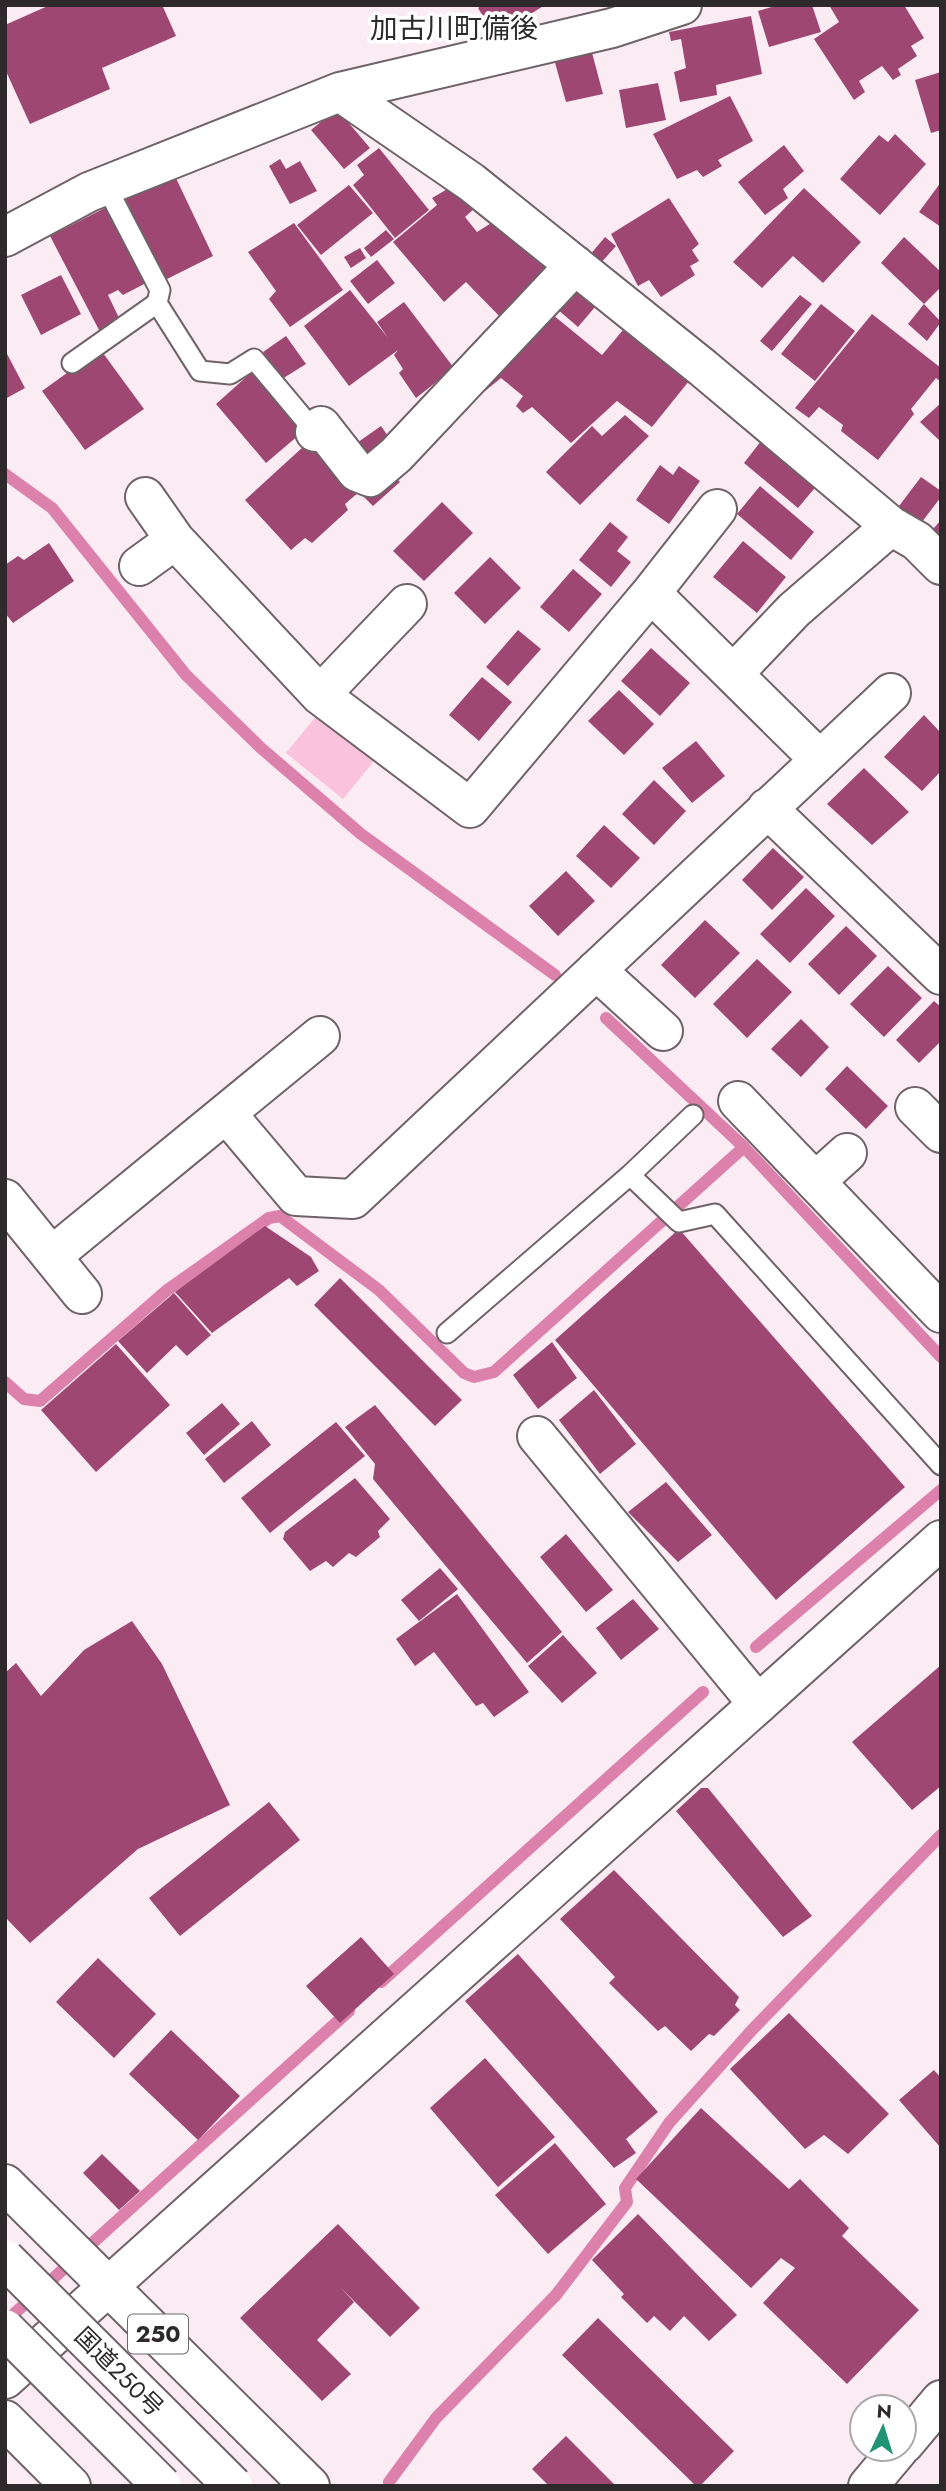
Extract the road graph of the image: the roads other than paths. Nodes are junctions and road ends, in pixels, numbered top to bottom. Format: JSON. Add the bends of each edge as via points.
{"nodes":[{"id":1,"x":681,"y":5,"type":"edge"},
{"id":2,"x":604,"y":16,"type":"edge"},
{"id":3,"x":340,"y":92,"type":"junction"},
{"id":4,"x":107,"y":186,"type":"junction"},
{"id":5,"x":5,"y":237,"type":"edge"},
{"id":6,"x":575,"y":265,"type":"junction"},
{"id":7,"x":157,"y":303,"type":"junction"},
{"id":8,"x":72,"y":363,"type":"dead end"},
{"id":9,"x":315,"y":432,"type":"joint"},
{"id":10,"x":145,"y":498,"type":"dead end"},
{"id":11,"x":717,"y":509,"type":"dead end"},
{"id":12,"x":891,"y":526,"type":"junction"},
{"id":13,"x":175,"y":540,"type":"junction"},
{"id":14,"x":941,"y":565,"type":"edge"},
{"id":15,"x":139,"y":566,"type":"dead end"},
{"id":16,"x":651,"y":593,"type":"junction"},
{"id":17,"x":407,"y":604,"type":"dead end"},
{"id":18,"x":733,"y":674,"type":"junction"},
{"id":19,"x":891,"y":692,"type":"dead end"},
{"id":20,"x":320,"y":695,"type":"junction"},
{"id":21,"x":819,"y":759,"type":"junction"},
{"id":22,"x":767,"y":808,"type":"junction"},
{"id":23,"x":596,"y":970,"type":"junction"},
{"id":24,"x":941,"y":975,"type":"edge"},
{"id":25,"x":663,"y":1031,"type":"dead end"},
{"id":26,"x":320,"y":1036,"type":"dead end"},
{"id":27,"x":738,"y":1101,"type":"dead end"},
{"id":28,"x":226,"y":1113,"type":"junction"},
{"id":29,"x":693,"y":1115,"type":"dead end"},
{"id":30,"x":847,"y":1153,"type":"dead end"},
{"id":31,"x":630,"y":1175,"type":"junction"},
{"id":32,"x":817,"y":1180,"type":"junction"},
{"id":33,"x":5,"y":1199,"type":"edge"},
{"id":34,"x":52,"y":1255,"type":"junction"},
{"id":35,"x":82,"y":1294,"type":"dead end"},
{"id":36,"x":941,"y":1312,"type":"edge"},
{"id":37,"x":447,"y":1333,"type":"dead end"},
{"id":38,"x":537,"y":1436,"type":"dead end"},
{"id":39,"x":941,"y":1465,"type":"edge"},
{"id":40,"x":941,"y":1540,"type":"edge"},
{"id":41,"x":758,"y":1704,"type":"junction"},
{"id":42,"x":5,"y":2184,"type":"edge"},
{"id":43,"x":5,"y":2259,"type":"edge"},
{"id":44,"x":110,"y":2286,"type":"junction"},
{"id":45,"x":5,"y":2329,"type":"edge"},
{"id":46,"x":5,"y":2379,"type":"edge"},
{"id":47,"x":941,"y":2400,"type":"edge"},
{"id":48,"x":5,"y":2420,"type":"edge"},
{"id":49,"x":918,"y":2427,"type":"edge"},
{"id":50,"x":888,"y":2463,"type":"edge"},
{"id":51,"x":71,"y":2486,"type":"edge"},
{"id":52,"x":162,"y":2486,"type":"edge"},
{"id":53,"x":233,"y":2486,"type":"edge"},
{"id":54,"x":310,"y":2486,"type":"edge"},
{"id":55,"x":868,"y":2486,"type":"edge"}],
"edges":[{"from":1,"to":2,"type":"main road"},
{"from":2,"to":3,"type":"main road"},
{"from":3,"to":4,"type":"main road"},
{"from":3,"to":6,"type":"main road","via":[[471,182]]},
{"from":4,"to":5,"type":"main road"},
{"from":4,"to":7,"type":"lane","via":[[160,290]]},
{"from":6,"to":9,"type":"main road","via":[[370,477],[357,472],[321,426]]},
{"from":6,"to":12,"type":"main road"},
{"from":7,"to":8,"type":"lane"},
{"from":7,"to":9,"type":"lane","via":[[200,371],[230,374],[254,359]]},
{"from":10,"to":13,"type":"main road"},
{"from":11,"to":16,"type":"main road"},
{"from":12,"to":14,"type":"main road","via":[[917,541]]},
{"from":12,"to":18,"type":"main road","via":[[794,610]]},
{"from":13,"to":15,"type":"main road"},
{"from":13,"to":20,"type":"main road"},
{"from":16,"to":18,"type":"main road"},
{"from":16,"to":20,"type":"main road","via":[[470,808]]},
{"from":17,"to":20,"type":"main road"},
{"from":18,"to":21,"type":"main road"},
{"from":19,"to":21,"type":"main road"},
{"from":21,"to":22,"type":"main road"},
{"from":22,"to":23,"type":"main road"},
{"from":22,"to":24,"type":"main road"},
{"from":23,"to":25,"type":"main road"},
{"from":23,"to":28,"type":"main road","via":[[353,1199],[296,1196]]},
{"from":26,"to":28,"type":"main road"},
{"from":27,"to":32,"type":"main road"},
{"from":28,"to":34,"type":"main road"},
{"from":29,"to":31,"type":"lane"},
{"from":30,"to":32,"type":"main road"},
{"from":31,"to":37,"type":"lane"},
{"from":31,"to":39,"type":"lane","via":[[679,1222],[715,1214]]},
{"from":32,"to":36,"type":"main road"},
{"from":33,"to":34,"type":"main road"},
{"from":34,"to":35,"type":"main road"},
{"from":38,"to":41,"type":"main road"},
{"from":40,"to":41,"type":"main road"},
{"from":41,"to":44,"type":"main road"},
{"from":42,"to":44,"type":"main road","number":"250"},
{"from":43,"to":53,"type":"main road","name":"国道250号","number":"250","bridge":true},
{"from":44,"to":46,"type":"main road"},
{"from":44,"to":54,"type":"main road","number":"250"},
{"from":45,"to":52,"type":"main road","name":"国道250号","bridge":true},
{"from":47,"to":49,"type":"main road"},
{"from":48,"to":51,"type":"main road"},
{"from":50,"to":55,"type":"main road"}]}
